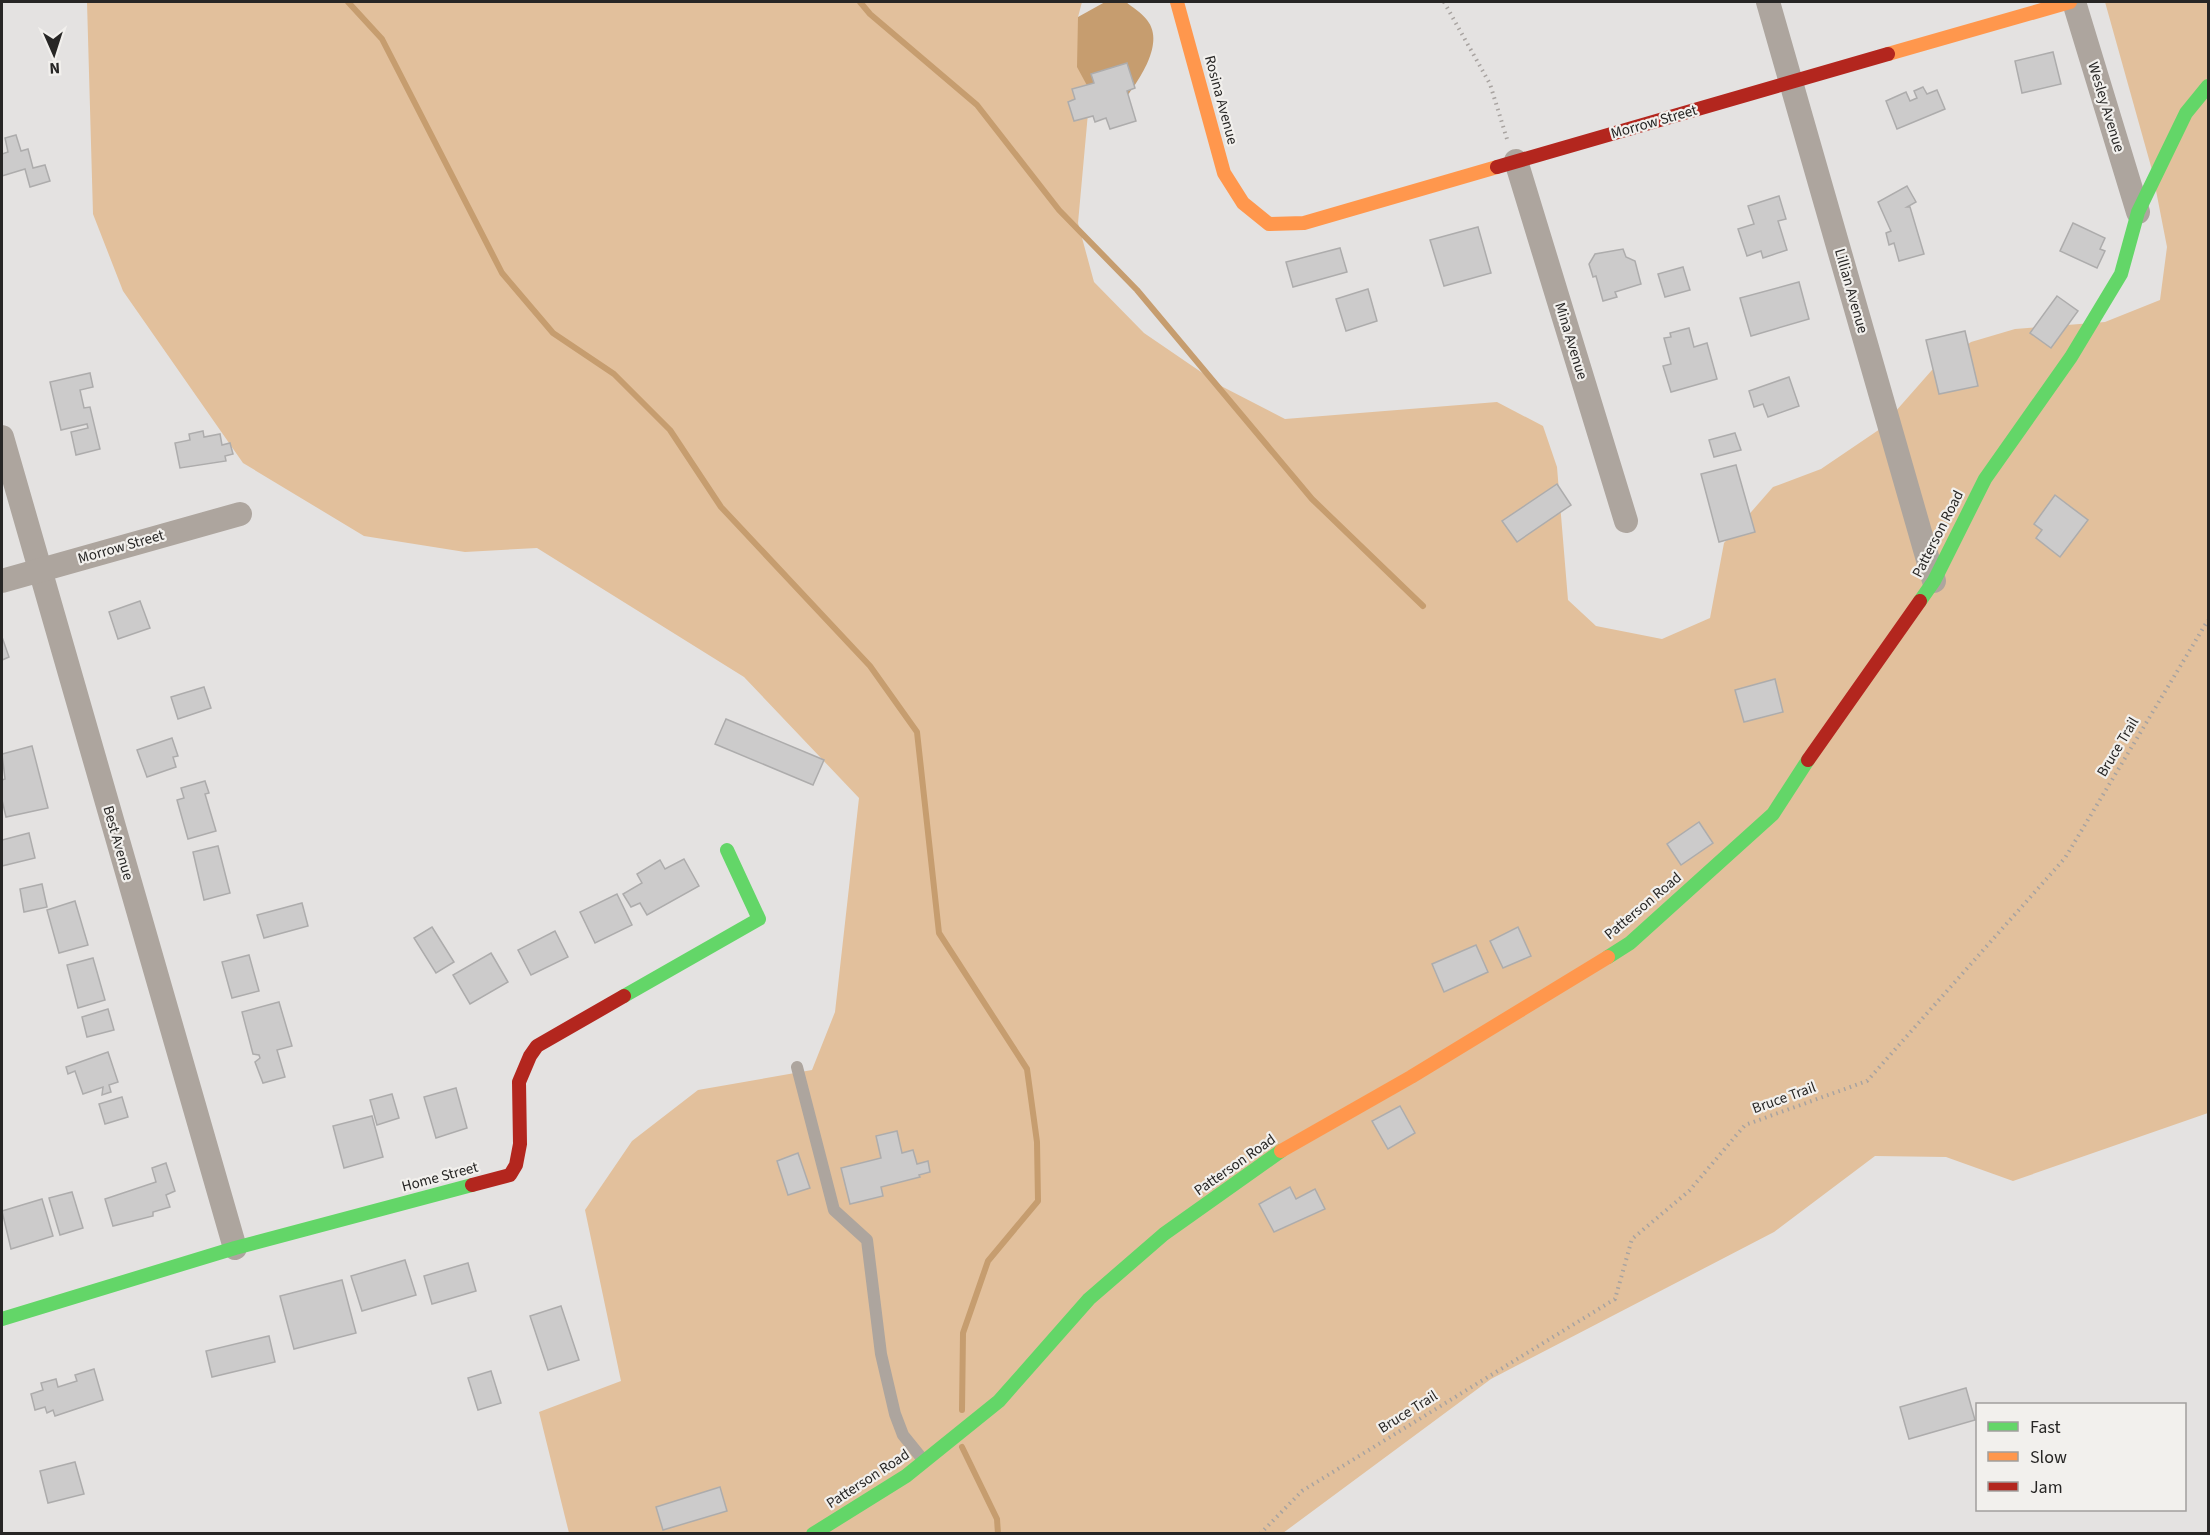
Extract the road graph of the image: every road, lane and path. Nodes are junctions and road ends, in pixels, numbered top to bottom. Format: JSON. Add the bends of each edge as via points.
{"nodes":[{"id":1,"x":1177,"y":2,"type":"edge"},
{"id":2,"x":1444,"y":2,"type":"edge"},
{"id":3,"x":1767,"y":2,"type":"edge"},
{"id":4,"x":2072,"y":2,"type":"edge"},
{"id":5,"x":1790,"y":82,"type":"junction"},
{"id":6,"x":2208,"y":86,"type":"edge"},
{"id":7,"x":1516,"y":161,"type":"junction"},
{"id":8,"x":1243,"y":202,"type":"joint"},
{"id":9,"x":2138,"y":212,"type":"junction"},
{"id":10,"x":2,"y":437,"type":"edge"},
{"id":11,"x":240,"y":514,"type":"dead end"},
{"id":12,"x":1626,"y":520,"type":"dead end"},
{"id":13,"x":39,"y":570,"type":"junction"},
{"id":14,"x":2,"y":581,"type":"edge"},
{"id":15,"x":1934,"y":581,"type":"junction"},
{"id":16,"x":2208,"y":620,"type":"edge"},
{"id":17,"x":727,"y":850,"type":"dead end"},
{"id":18,"x":797,"y":1067,"type":"dead end"},
{"id":19,"x":235,"y":1248,"type":"junction"},
{"id":20,"x":2,"y":1319,"type":"edge"},
{"id":21,"x":925,"y":1462,"type":"junction"},
{"id":22,"x":813,"y":1533,"type":"edge"},
{"id":23,"x":1260,"y":1533,"type":"edge"}],
"edges":[{"from":1,"to":8,"type":"street","name":"Rosina Avenue","via":[[1224,173]]},
{"from":2,"to":7,"type":"path","via":[[1490,84]]},
{"from":3,"to":5,"type":"street","name":"Lillian Avenue"},
{"from":4,"to":5,"type":"street","name":"Morrow Street"},
{"from":4,"to":9,"type":"street","name":"Wesley Avenue"},
{"from":5,"to":7,"type":"street","name":"Morrow Street"},
{"from":5,"to":15,"type":"street","name":"Lillian Avenue"},
{"from":6,"to":9,"type":"street","name":"Patterson Road","via":[[2186,113]]},
{"from":7,"to":8,"type":"street","name":"Morrow Street","via":[[1305,223],[1269,224]]},
{"from":7,"to":12,"type":"street","name":"Mina Avenue"},
{"from":9,"to":15,"type":"street","name":"Patterson Road","via":[[2121,274],[2070,357],[1985,479]]},
{"from":10,"to":13,"type":"street","name":"Best Avenue"},
{"from":11,"to":13,"type":"street","name":"Morrow Street"},
{"from":13,"to":14,"type":"street","name":"Morrow Street"},
{"from":13,"to":19,"type":"street","name":"Best Avenue"},
{"from":15,"to":21,"type":"street","name":"Patterson Road","via":[[1773,814],[1630,943],[1283,1150],[1164,1234],[1089,1299],[999,1401]]},
{"from":16,"to":23,"type":"path","name":"Bruce Trail","via":[[2065,858],[1867,1081],[1745,1125],[1689,1191],[1632,1239],[1615,1299],[1302,1491]]},
{"from":17,"to":19,"type":"street","name":"Home Street","via":[[759,919],[537,1046],[525,1063],[518,1087],[521,1145],[518,1164],[510,1175]]},
{"from":18,"to":21,"type":"lane","via":[[834,1210],[867,1240],[881,1354],[895,1414],[903,1435]]},
{"from":19,"to":20,"type":"street","name":"Home Street"},
{"from":21,"to":22,"type":"street","name":"Patterson Road"}]}
